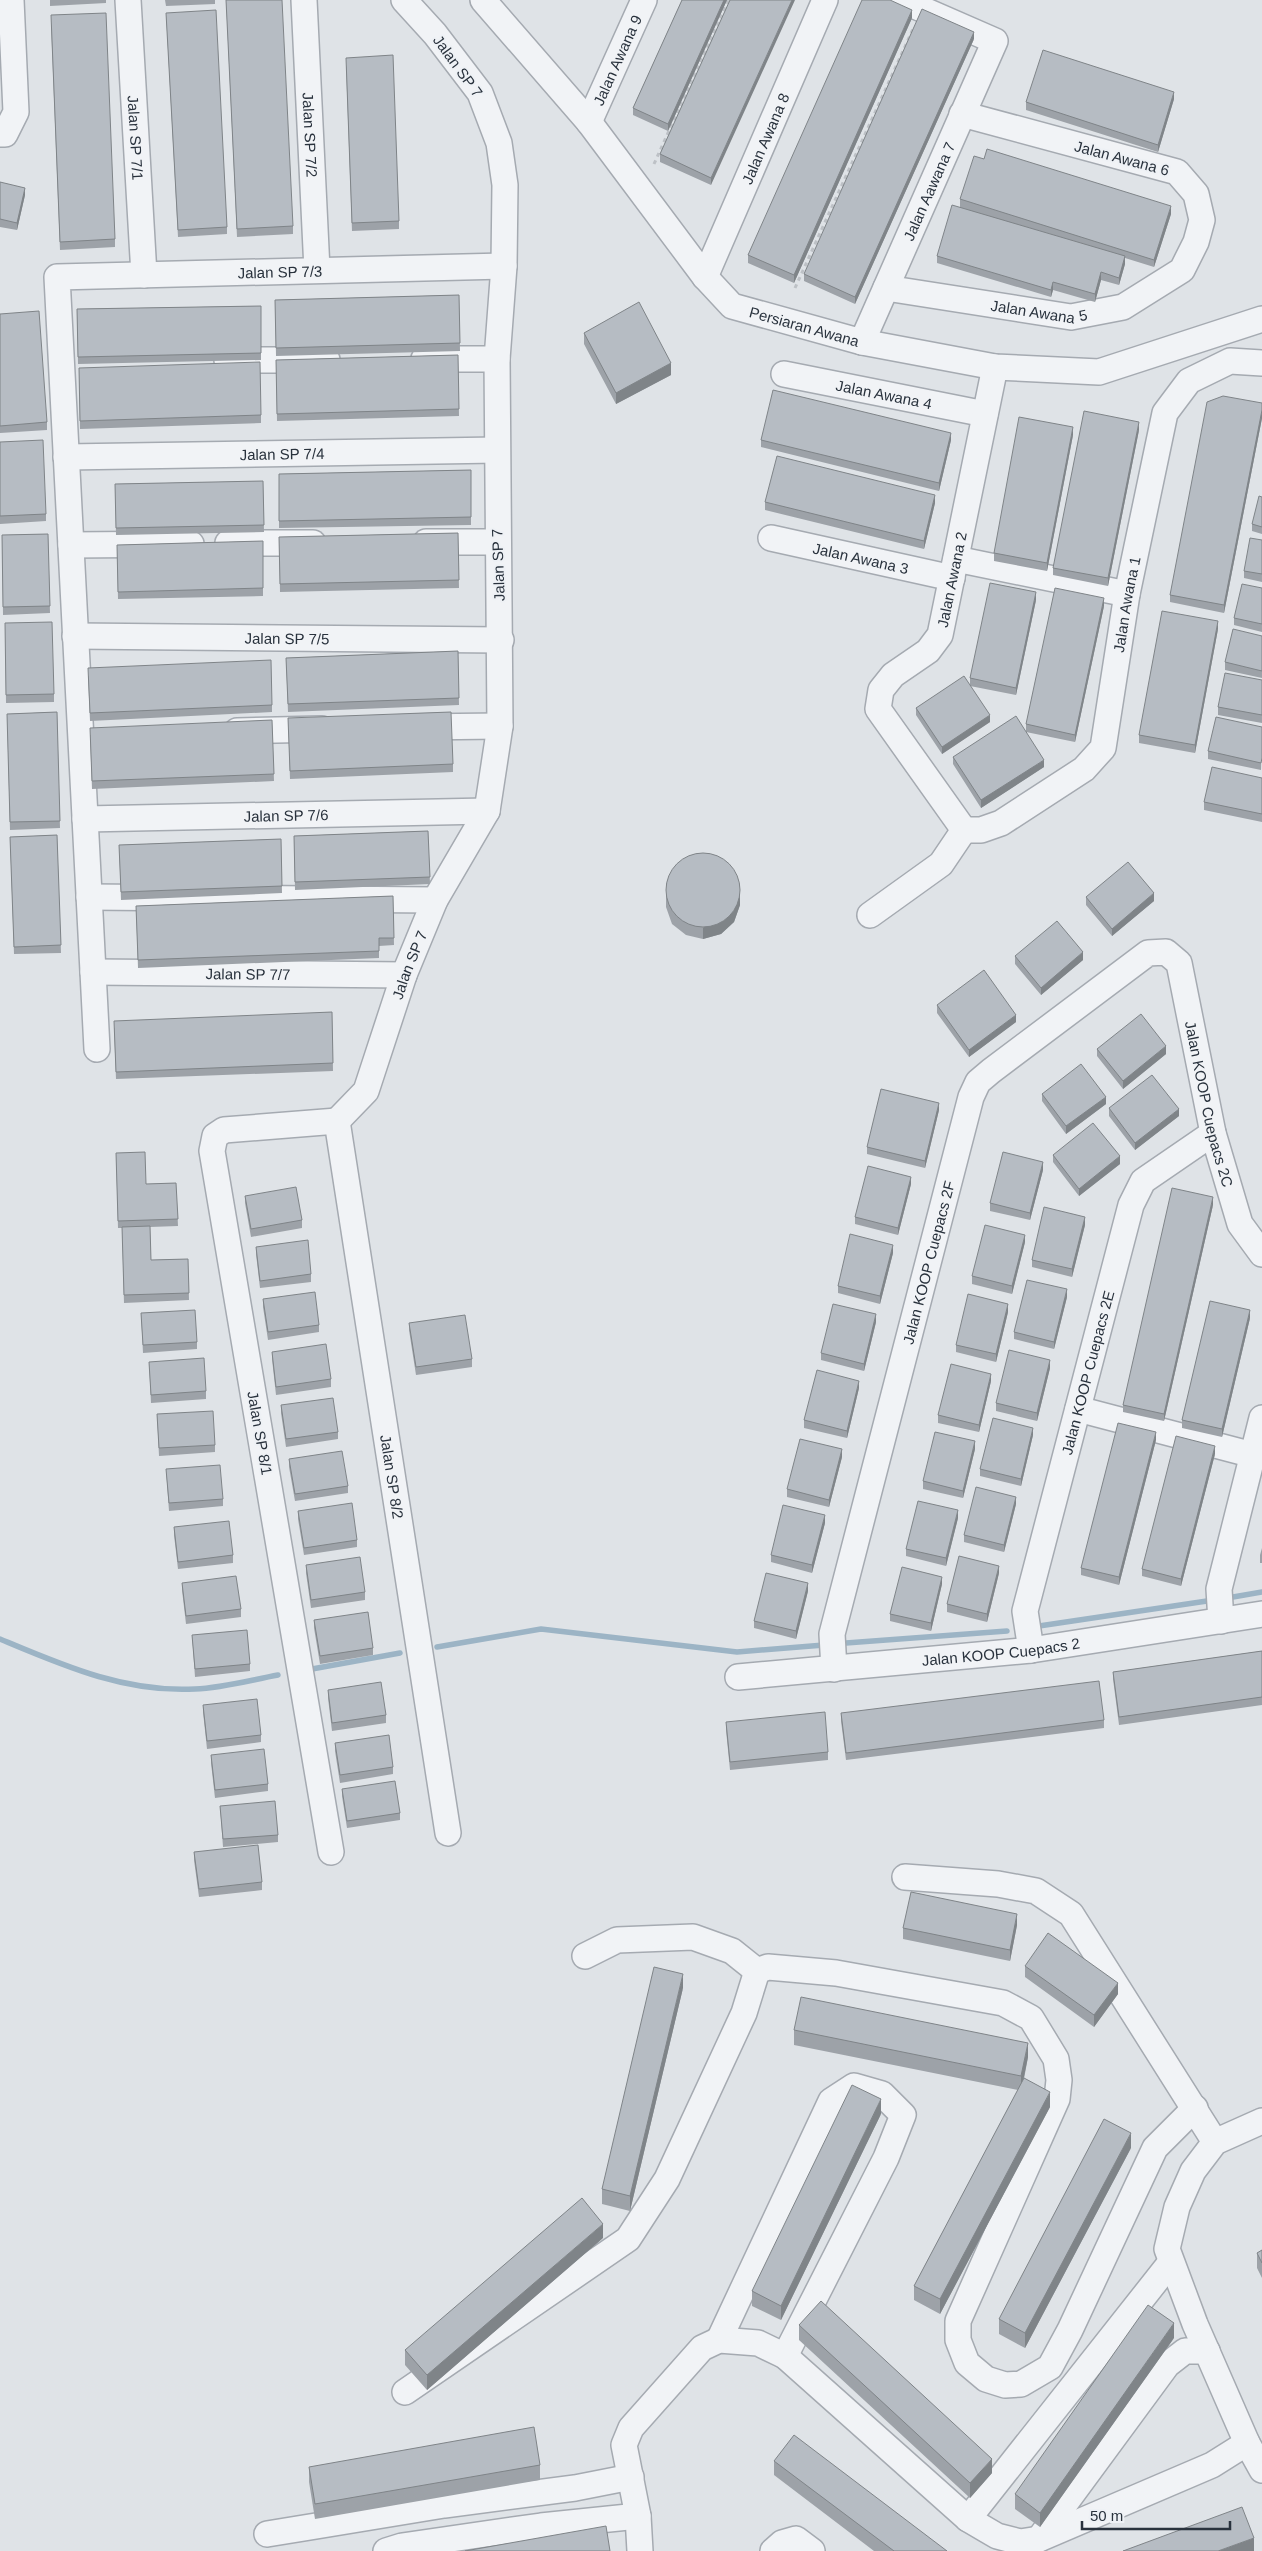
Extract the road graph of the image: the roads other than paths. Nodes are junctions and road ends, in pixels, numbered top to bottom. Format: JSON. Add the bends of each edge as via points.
{"nodes":[{"id":1,"x":11,"y":0,"type":"edge"},
{"id":2,"x":128,"y":0,"type":"edge"},
{"id":3,"x":304,"y":0,"type":"edge"},
{"id":4,"x":404,"y":0,"type":"edge"},
{"id":5,"x":483,"y":0,"type":"edge"},
{"id":6,"x":644,"y":0,"type":"edge"},
{"id":7,"x":825,"y":0,"type":"edge"},
{"id":8,"x":911,"y":5,"type":"edge"},
{"id":9,"x":962,"y":114,"type":"junction"},
{"id":10,"x":589,"y":122,"type":"junction"},
{"id":11,"x":3,"y":134,"type":"edge"},
{"id":12,"x":504,"y":266,"type":"junction"},
{"id":13,"x":317,"y":270,"type":"junction"},
{"id":14,"x":1182,"y":270,"type":"joint"},
{"id":15,"x":144,"y":274,"type":"junction"},
{"id":16,"x":705,"y":276,"type":"junction"},
{"id":17,"x":886,"y":288,"type":"junction"},
{"id":18,"x":1262,"y":320,"type":"edge"},
{"id":19,"x":862,"y":342,"type":"junction"},
{"id":20,"x":497,"y":359,"type":"junction"},
{"id":21,"x":208,"y":360,"type":"edge"},
{"id":22,"x":347,"y":360,"type":"edge"},
{"id":23,"x":397,"y":360,"type":"edge"},
{"id":24,"x":1262,"y":363,"type":"edge"},
{"id":25,"x":995,"y":367,"type":"junction"},
{"id":26,"x":784,"y":374,"type":"dead end"},
{"id":27,"x":985,"y":414,"type":"junction"},
{"id":28,"x":497,"y":450,"type":"junction"},
{"id":29,"x":66,"y":457,"type":"junction"},
{"id":30,"x":771,"y":538,"type":"dead end"},
{"id":31,"x":398,"y":542,"type":"edge"},
{"id":32,"x":497,"y":542,"type":"junction"},
{"id":33,"x":339,"y":543,"type":"edge"},
{"id":34,"x":70,"y":545,"type":"junction"},
{"id":35,"x":954,"y":569,"type":"junction"},
{"id":36,"x":1127,"y":594,"type":"junction"},
{"id":37,"x":75,"y":636,"type":"junction"},
{"id":38,"x":501,"y":640,"type":"junction"},
{"id":39,"x":500,"y":726,"type":"junction"},
{"id":40,"x":392,"y":728,"type":"edge"},
{"id":41,"x":342,"y":729,"type":"edge"},
{"id":42,"x":216,"y":731,"type":"edge"},
{"id":43,"x":487,"y":810,"type":"junction"},
{"id":44,"x":85,"y":819,"type":"junction"},
{"id":45,"x":964,"y":830,"type":"junction"},
{"id":46,"x":89,"y":897,"type":"junction"},
{"id":47,"x":435,"y":900,"type":"junction"},
{"id":48,"x":870,"y":915,"type":"dead end"},
{"id":49,"x":1166,"y":952,"type":"joint"},
{"id":50,"x":93,"y":972,"type":"junction"},
{"id":51,"x":404,"y":975,"type":"junction"},
{"id":52,"x":97,"y":1049,"type":"dead end"},
{"id":53,"x":336,"y":1121,"type":"junction"},
{"id":54,"x":1213,"y":1133,"type":"junction"},
{"id":55,"x":1262,"y":1254,"type":"edge"},
{"id":56,"x":1078,"y":1409,"type":"junction"},
{"id":57,"x":1262,"y":1418,"type":"edge"},
{"id":58,"x":1253,"y":1455,"type":"junction"},
{"id":59,"x":1262,"y":1614,"type":"edge"},
{"id":60,"x":1222,"y":1621,"type":"junction"},
{"id":61,"x":1032,"y":1650,"type":"junction"},
{"id":62,"x":834,"y":1669,"type":"junction"},
{"id":63,"x":738,"y":1677,"type":"dead end"},
{"id":64,"x":448,"y":1833,"type":"dead end"},
{"id":65,"x":331,"y":1852,"type":"dead end"},
{"id":66,"x":905,"y":1877,"type":"dead end"},
{"id":67,"x":585,"y":1956,"type":"dead end"},
{"id":68,"x":757,"y":1971,"type":"junction"},
{"id":69,"x":1195,"y":2108,"type":"junction"},
{"id":70,"x":1262,"y":2122,"type":"edge"},
{"id":71,"x":1215,"y":2142,"type":"junction"},
{"id":72,"x":1171,"y":2262,"type":"junction"},
{"id":73,"x":720,"y":2340,"type":"junction"},
{"id":74,"x":1207,"y":2351,"type":"junction"},
{"id":75,"x":785,"y":2356,"type":"junction"},
{"id":76,"x":405,"y":2392,"type":"dead end"},
{"id":77,"x":1247,"y":2443,"type":"junction"},
{"id":78,"x":1262,"y":2470,"type":"edge"},
{"id":79,"x":630,"y":2477,"type":"junction"},
{"id":80,"x":638,"y":2516,"type":"junction"},
{"id":81,"x":968,"y":2519,"type":"junction"},
{"id":82,"x":267,"y":2534,"type":"dead end"},
{"id":83,"x":1040,"y":2539,"type":"junction"},
{"id":84,"x":386,"y":2551,"type":"edge"},
{"id":85,"x":640,"y":2551,"type":"edge"},
{"id":86,"x":773,"y":2551,"type":"edge"},
{"id":87,"x":812,"y":2551,"type":"edge"}],
"edges":[{"from":1,"to":11,"type":"street","via":[[16,112]]},
{"from":2,"to":15,"type":"street","name":"Jalan SP 7/1"},
{"from":3,"to":13,"type":"street","name":"Jalan SP 7/2"},
{"from":4,"to":12,"type":"street","name":"Jalan SP 7","via":[[436,34],[480,93],[499,143],[504,185]]},
{"from":5,"to":10,"type":"street","name":"Persiaran Awana"},
{"from":6,"to":10,"type":"street","name":"Jalan Awana 9"},
{"from":7,"to":16,"type":"street","name":"Jalan Awana 8"},
{"from":8,"to":9,"type":"street","name":"Jalan Aawana 7","via":[[995,42]]},
{"from":9,"to":14,"type":"street","name":"Jalan Awana 6","via":[[1176,172],[1196,194],[1202,220],[1196,242]]},
{"from":9,"to":17,"type":"street","name":"Jalan Aawana 7"},
{"from":10,"to":16,"type":"street","name":"Persiaran Awana"},
{"from":12,"to":13,"type":"street","name":"Jalan SP 7/3"},
{"from":12,"to":20,"type":"street","name":"Jalan SP 7"},
{"from":13,"to":15,"type":"street","name":"Jalan SP 7/3"},
{"from":14,"to":17,"type":"street","name":"Jalan Awana 5","via":[[1123,307],[1070,316]]},
{"from":15,"to":29,"type":"street","name":"Jalan SP 7/3","via":[[57,277],[71,360]]},
{"from":16,"to":19,"type":"street","name":"Persiaran Awana","via":[[732,306]]},
{"from":17,"to":19,"type":"street","name":"Jalan Aawana 7"},
{"from":18,"to":25,"type":"street","name":"Persiaran Awana","via":[[1099,372]]},
{"from":19,"to":25,"type":"street","name":"Persiaran Awana"},
{"from":20,"to":23,"type":"street"},
{"from":20,"to":28,"type":"street","name":"Jalan SP 7"},
{"from":21,"to":22,"type":"street"},
{"from":24,"to":36,"type":"street","name":"Jalan Awana 1","via":[[1230,361],[1190,381],[1166,413]]},
{"from":25,"to":27,"type":"street","name":"Jalan Awana 2"},
{"from":26,"to":27,"type":"street","name":"Jalan Awana 4"},
{"from":27,"to":35,"type":"street","name":"Jalan Awana 2"},
{"from":28,"to":29,"type":"street","name":"Jalan SP 7/4"},
{"from":28,"to":32,"type":"street","name":"Jalan SP 7"},
{"from":29,"to":34,"type":"street"},
{"from":30,"to":35,"type":"street","name":"Jalan Awana 3"},
{"from":31,"to":32,"type":"street"},
{"from":32,"to":38,"type":"street","name":"Jalan SP 7"},
{"from":33,"to":34,"type":"street"},
{"from":34,"to":37,"type":"street"},
{"from":35,"to":36,"type":"street","name":"Jalan Awana 3"},
{"from":35,"to":45,"type":"street","name":"Jalan Awana 2","via":[[940,635],[928,651],[893,674],[881,690],[878,709]]},
{"from":36,"to":45,"type":"street","name":"Jalan Awana 1","via":[[1103,748],[1084,769],[1001,823],[981,830]]},
{"from":37,"to":38,"type":"street","name":"Jalan SP 7/5"},
{"from":37,"to":44,"type":"street","via":[[90,733]]},
{"from":38,"to":39,"type":"street","name":"Jalan SP 7"},
{"from":39,"to":40,"type":"street"},
{"from":39,"to":43,"type":"street","name":"Jalan SP 7"},
{"from":41,"to":42,"type":"street"},
{"from":43,"to":44,"type":"street","name":"Jalan SP 7/6"},
{"from":43,"to":47,"type":"street","name":"Jalan SP 7"},
{"from":44,"to":46,"type":"street"},
{"from":45,"to":48,"type":"street","via":[[941,864]]},
{"from":46,"to":47,"type":"street"},
{"from":46,"to":50,"type":"street"},
{"from":47,"to":51,"type":"street","name":"Jalan SP 7"},
{"from":49,"to":54,"type":"street","name":"Jalan KOOP Cuepacs 2C","via":[[1179,963]]},
{"from":49,"to":62,"type":"street","name":"Jalan KOOP Cuepacs 2F","via":[[1148,953],[991,1071],[978,1082],[971,1097],[832,1634]]},
{"from":50,"to":51,"type":"street","name":"Jalan SP 7/7"},
{"from":50,"to":52,"type":"street"},
{"from":51,"to":53,"type":"street","name":"Jalan SP 7","via":[[366,1091]]},
{"from":53,"to":64,"type":"street","name":"Jalan SP 8/2"},
{"from":53,"to":65,"type":"street","name":"Jalan SP 8/1","via":[[224,1130],[215,1136],[212,1151]]},
{"from":54,"to":55,"type":"street","name":"Jalan KOOP Cuepacs 2C","via":[[1240,1224]]},
{"from":54,"to":56,"type":"street","name":"Jalan KOOP Cuepacs 2E","via":[[1143,1181],[1131,1205]]},
{"from":56,"to":58,"type":"street"},
{"from":56,"to":61,"type":"street","name":"Jalan KOOP Cuepacs 2E","via":[[1025,1611]]},
{"from":57,"to":58,"type":"street"},
{"from":58,"to":60,"type":"street","via":[[1218,1589]]},
{"from":59,"to":60,"type":"street","name":"Jalan KOOP Cuepacs 2"},
{"from":60,"to":61,"type":"street","name":"Jalan KOOP Cuepacs 2"},
{"from":61,"to":62,"type":"street","name":"Jalan KOOP Cuepacs 2"},
{"from":62,"to":63,"type":"street","name":"Jalan KOOP Cuepacs 2"},
{"from":66,"to":69,"type":"street","via":[[998,1884],[1036,1891],[1071,1914]]},
{"from":67,"to":68,"type":"street","via":[[617,1940],[693,1937],[732,1951]]},
{"from":68,"to":69,"type":"street","via":[[768,1967],[836,1972],[1003,2004],[1031,2018],[1056,2059],[1058,2099],[958,2321],[958,2340],[967,2363],[986,2379],[1004,2385],[1021,2384],[1050,2367],[1155,2148]]},
{"from":68,"to":76,"type":"street","via":[[744,2013],[667,2179],[628,2239]]},
{"from":69,"to":71,"type":"street"},
{"from":70,"to":71,"type":"street"},
{"from":71,"to":72,"type":"street","via":[[1193,2171],[1177,2206],[1167,2249]]},
{"from":72,"to":74,"type":"street"},
{"from":72,"to":81,"type":"street"},
{"from":73,"to":75,"type":"street","via":[[758,2343]]},
{"from":73,"to":75,"type":"street","via":[[831,2101],[854,2086],[882,2094],[903,2114],[886,2158]]},
{"from":73,"to":79,"type":"street","via":[[702,2348],[630,2428],[624,2445]]},
{"from":74,"to":77,"type":"street"},
{"from":74,"to":83,"type":"street","via":[[1185,2351],[1167,2365]]},
{"from":75,"to":81,"type":"street"},
{"from":77,"to":78,"type":"street"},
{"from":77,"to":83,"type":"street","via":[[1212,2465]]},
{"from":79,"to":80,"type":"street"},
{"from":79,"to":82,"type":"street"},
{"from":80,"to":84,"type":"street","via":[[541,2526]]},
{"from":80,"to":85,"type":"street"},
{"from":81,"to":83,"type":"street","via":[[997,2536],[1020,2542]]},
{"from":86,"to":87,"type":"street","via":[[782,2543],[796,2538]]}]}
